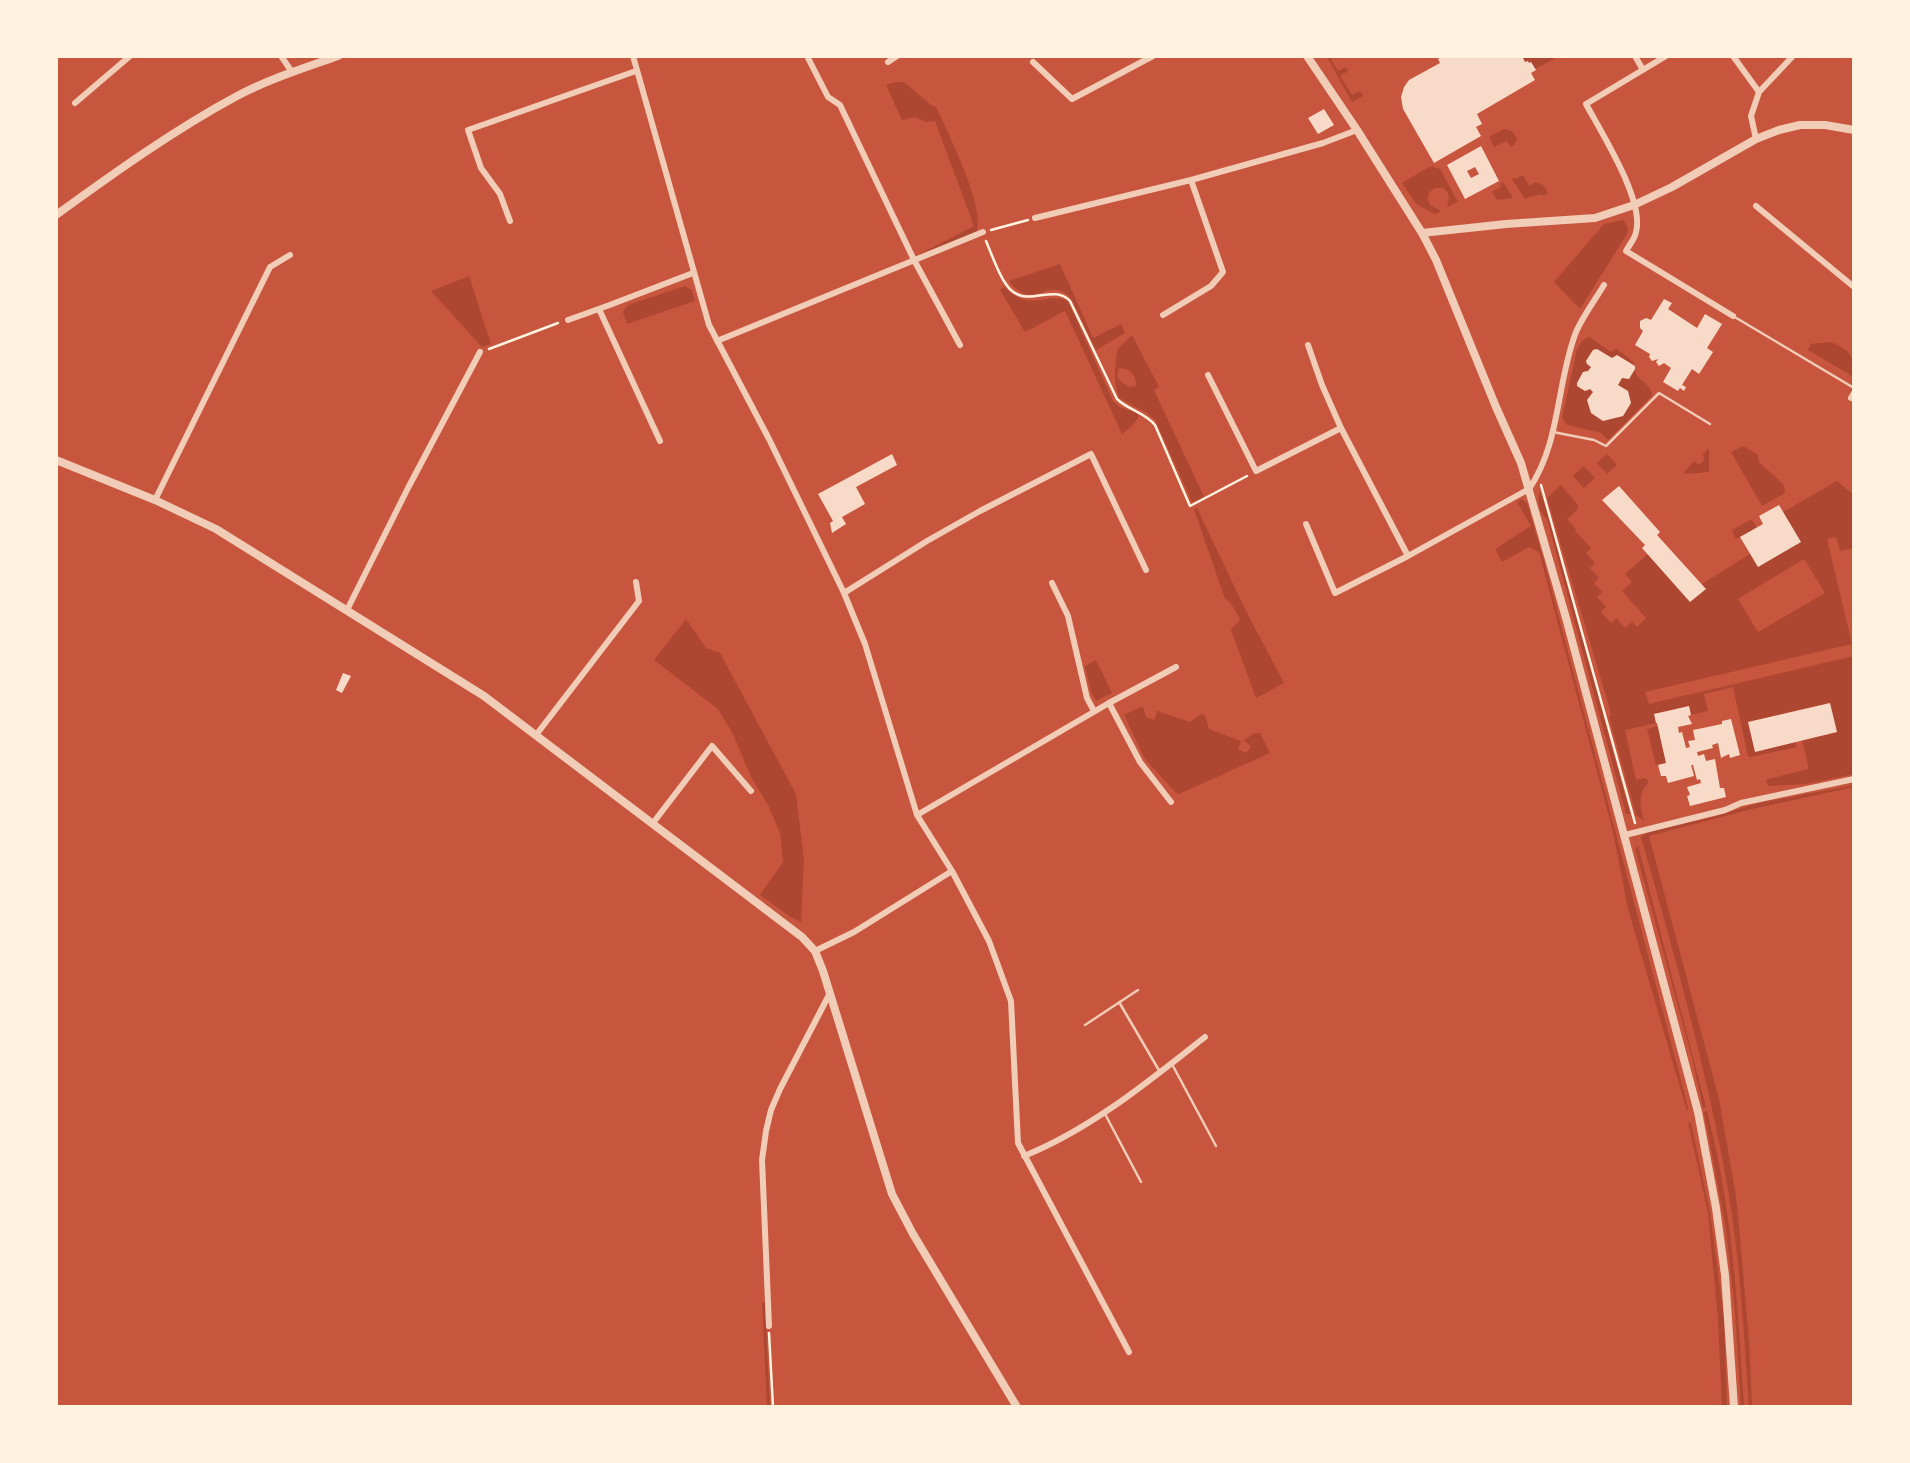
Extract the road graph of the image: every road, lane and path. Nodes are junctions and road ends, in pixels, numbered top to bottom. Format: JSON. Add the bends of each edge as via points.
{"nodes":[{"id":1,"x":130,"y":56,"type":"edge"},
{"id":2,"x":281,"y":56,"type":"edge"},
{"id":3,"x":338,"y":56,"type":"edge"},
{"id":4,"x":633,"y":56,"type":"edge"},
{"id":5,"x":807,"y":56,"type":"edge"},
{"id":6,"x":897,"y":56,"type":"edge"},
{"id":7,"x":1153,"y":56,"type":"edge"},
{"id":8,"x":1307,"y":56,"type":"edge"},
{"id":9,"x":1635,"y":56,"type":"edge"},
{"id":10,"x":1666,"y":56,"type":"edge"},
{"id":11,"x":1733,"y":56,"type":"edge"},
{"id":12,"x":1793,"y":56,"type":"edge"},
{"id":13,"x":888,"y":62,"type":"dead end"},
{"id":14,"x":1033,"y":62,"type":"dead end"},
{"id":15,"x":1643,"y":70,"type":"junction"},
{"id":16,"x":636,"y":71,"type":"junction"},
{"id":17,"x":292,"y":72,"type":"junction"},
{"id":18,"x":1759,"y":92,"type":"junction"},
{"id":19,"x":75,"y":103,"type":"dead end"},
{"id":20,"x":1357,"y":130,"type":"junction"},
{"id":21,"x":1854,"y":130,"type":"edge"},
{"id":22,"x":1756,"y":139,"type":"junction"},
{"id":23,"x":1191,"y":180,"type":"junction"},
{"id":24,"x":1634,"y":205,"type":"junction"},
{"id":25,"x":1756,"y":206,"type":"dead end"},
{"id":26,"x":56,"y":215,"type":"edge"},
{"id":27,"x":1035,"y":218,"type":"joint"},
{"id":28,"x":510,"y":221,"type":"dead end"},
{"id":29,"x":983,"y":232,"type":"junction"},
{"id":30,"x":1422,"y":233,"type":"junction"},
{"id":31,"x":290,"y":254,"type":"dead end"},
{"id":32,"x":914,"y":260,"type":"junction"},
{"id":33,"x":693,"y":273,"type":"junction"},
{"id":34,"x":1604,"y":285,"type":"dead end"},
{"id":35,"x":1854,"y":287,"type":"edge"},
{"id":36,"x":599,"y":309,"type":"junction"},
{"id":37,"x":1163,"y":315,"type":"dead end"},
{"id":38,"x":1733,"y":316,"type":"joint"},
{"id":39,"x":568,"y":320,"type":"joint"},
{"id":40,"x":717,"y":341,"type":"junction"},
{"id":41,"x":960,"y":345,"type":"dead end"},
{"id":42,"x":1308,"y":345,"type":"dead end"},
{"id":43,"x":480,"y":352,"type":"joint"},
{"id":44,"x":1208,"y":374,"type":"dead end"},
{"id":45,"x":1854,"y":388,"type":"edge"},
{"id":46,"x":1710,"y":424,"type":"dead end"},
{"id":47,"x":1340,"y":428,"type":"junction"},
{"id":48,"x":1553,"y":432,"type":"junction"},
{"id":49,"x":660,"y":441,"type":"dead end"},
{"id":50,"x":56,"y":460,"type":"edge"},
{"id":51,"x":1256,"y":471,"type":"junction"},
{"id":52,"x":1538,"y":475,"type":"junction"},
{"id":53,"x":1529,"y":489,"type":"junction"},
{"id":54,"x":155,"y":500,"type":"junction"},
{"id":55,"x":1306,"y":524,"type":"dead end"},
{"id":56,"x":1408,"y":556,"type":"junction"},
{"id":57,"x":1146,"y":570,"type":"dead end"},
{"id":58,"x":636,"y":582,"type":"dead end"},
{"id":59,"x":1052,"y":583,"type":"dead end"},
{"id":60,"x":845,"y":593,"type":"junction"},
{"id":61,"x":347,"y":610,"type":"junction"},
{"id":62,"x":1177,"y":667,"type":"dead end"},
{"id":63,"x":1109,"y":703,"type":"junction"},
{"id":64,"x":1094,"y":711,"type":"junction"},
{"id":65,"x":536,"y":735,"type":"junction"},
{"id":66,"x":1854,"y":779,"type":"edge"},
{"id":67,"x":751,"y":791,"type":"dead end"},
{"id":68,"x":1171,"y":802,"type":"dead end"},
{"id":69,"x":917,"y":815,"type":"junction"},
{"id":70,"x":653,"y":823,"type":"junction"},
{"id":71,"x":1637,"y":832,"type":"junction"},
{"id":72,"x":1625,"y":835,"type":"junction"},
{"id":73,"x":952,"y":870,"type":"junction"},
{"id":74,"x":815,"y":951,"type":"junction"},
{"id":75,"x":1138,"y":989,"type":"dead end"},
{"id":76,"x":830,"y":993,"type":"junction"},
{"id":77,"x":1119,"y":1002,"type":"junction"},
{"id":78,"x":1085,"y":1025,"type":"dead end"},
{"id":79,"x":1205,"y":1037,"type":"dead end"},
{"id":80,"x":1171,"y":1063,"type":"junction"},
{"id":81,"x":1160,"y":1072,"type":"junction"},
{"id":82,"x":1104,"y":1112,"type":"junction"},
{"id":83,"x":1216,"y":1146,"type":"dead end"},
{"id":84,"x":1024,"y":1156,"type":"junction"},
{"id":85,"x":1141,"y":1182,"type":"dead end"},
{"id":86,"x":769,"y":1326,"type":"joint"},
{"id":87,"x":1129,"y":1352,"type":"dead end"},
{"id":88,"x":1015,"y":1405,"type":"edge"},
{"id":89,"x":773,"y":1407,"type":"edge"},
{"id":90,"x":1734,"y":1407,"type":"edge"}],
"edges":[{"from":1,"to":19,"type":"street"},
{"from":2,"to":17,"type":"street"},
{"from":3,"to":17,"type":"street"},
{"from":4,"to":16,"type":"street"},
{"from":5,"to":32,"type":"street","via":[[828,97],[840,105]]},
{"from":6,"to":13,"type":"street"},
{"from":7,"to":14,"type":"street","via":[[1072,99]]},
{"from":8,"to":20,"type":"street"},
{"from":9,"to":15,"type":"street"},
{"from":10,"to":15,"type":"street"},
{"from":11,"to":18,"type":"street"},
{"from":12,"to":18,"type":"street"},
{"from":15,"to":24,"type":"street","via":[[1586,104],[1626,179]]},
{"from":16,"to":28,"type":"street","via":[[468,130],[481,169],[500,194]]},
{"from":16,"to":33,"type":"street"},
{"from":17,"to":26,"type":"street","via":[[207,113]]},
{"from":18,"to":22,"type":"street","via":[[1751,116]]},
{"from":20,"to":23,"type":"street"},
{"from":20,"to":30,"type":"street"},
{"from":21,"to":22,"type":"street","via":[[1800,125]]},
{"from":22,"to":24,"type":"street"},
{"from":23,"to":27,"type":"street"},
{"from":23,"to":37,"type":"street","via":[[1223,272],[1211,286]]},
{"from":24,"to":30,"type":"street","via":[[1595,218]]},
{"from":24,"to":38,"type":"street","via":[[1637,228],[1626,251]]},
{"from":25,"to":35,"type":"street"},
{"from":27,"to":29,"type":"path"},
{"from":29,"to":32,"type":"street"},
{"from":29,"to":51,"type":"path","via":[[1013,292],[1029,297],[1067,297],[1116,399],[1154,425],[1191,506]]},
{"from":30,"to":53,"type":"street"},
{"from":31,"to":54,"type":"street","via":[[270,267]]},
{"from":32,"to":40,"type":"street"},
{"from":32,"to":41,"type":"street"},
{"from":33,"to":36,"type":"street"},
{"from":33,"to":40,"type":"street"},
{"from":34,"to":48,"type":"street","via":[[1577,332]]},
{"from":36,"to":39,"type":"street"},
{"from":36,"to":49,"type":"street"},
{"from":38,"to":45,"type":"lane"},
{"from":39,"to":43,"type":"path"},
{"from":40,"to":60,"type":"street"},
{"from":42,"to":47,"type":"street"},
{"from":43,"to":61,"type":"street"},
{"from":44,"to":51,"type":"street"},
{"from":46,"to":48,"type":"lane","via":[[1659,393],[1606,446]]},
{"from":47,"to":51,"type":"street"},
{"from":47,"to":56,"type":"street"},
{"from":48,"to":52,"type":"street"},
{"from":50,"to":54,"type":"street"},
{"from":52,"to":53,"type":"street"},
{"from":52,"to":71,"type":"path"},
{"from":53,"to":56,"type":"street"},
{"from":53,"to":72,"type":"street"},
{"from":54,"to":61,"type":"street","via":[[224,533]]},
{"from":55,"to":56,"type":"street","via":[[1335,593]]},
{"from":57,"to":60,"type":"street","via":[[1091,454],[980,511]]},
{"from":58,"to":65,"type":"street","via":[[639,601]]},
{"from":59,"to":64,"type":"street","via":[[1068,616]]},
{"from":60,"to":69,"type":"street"},
{"from":61,"to":65,"type":"street","via":[[484,696]]},
{"from":62,"to":63,"type":"street"},
{"from":63,"to":64,"type":"street"},
{"from":63,"to":68,"type":"street","via":[[1140,762]]},
{"from":64,"to":69,"type":"street"},
{"from":65,"to":70,"type":"street"},
{"from":66,"to":71,"type":"street"},
{"from":67,"to":70,"type":"street","via":[[712,746]]},
{"from":69,"to":73,"type":"street"},
{"from":70,"to":74,"type":"street"},
{"from":71,"to":72,"type":"street"},
{"from":72,"to":90,"type":"street","via":[[1706,1153],[1725,1275]]},
{"from":73,"to":74,"type":"street"},
{"from":73,"to":84,"type":"street","via":[[989,941],[1011,1001],[1018,1143]]},
{"from":74,"to":76,"type":"street"},
{"from":75,"to":77,"type":"lane"},
{"from":76,"to":86,"type":"street","via":[[780,1088],[766,1131],[762,1160]]},
{"from":76,"to":88,"type":"street","via":[[892,1194]]},
{"from":77,"to":78,"type":"lane"},
{"from":77,"to":81,"type":"lane"},
{"from":79,"to":80,"type":"street"},
{"from":80,"to":81,"type":"street"},
{"from":80,"to":83,"type":"lane"},
{"from":81,"to":82,"type":"street"},
{"from":82,"to":84,"type":"street"},
{"from":82,"to":85,"type":"lane"},
{"from":84,"to":87,"type":"street"},
{"from":86,"to":89,"type":"path"}]}
